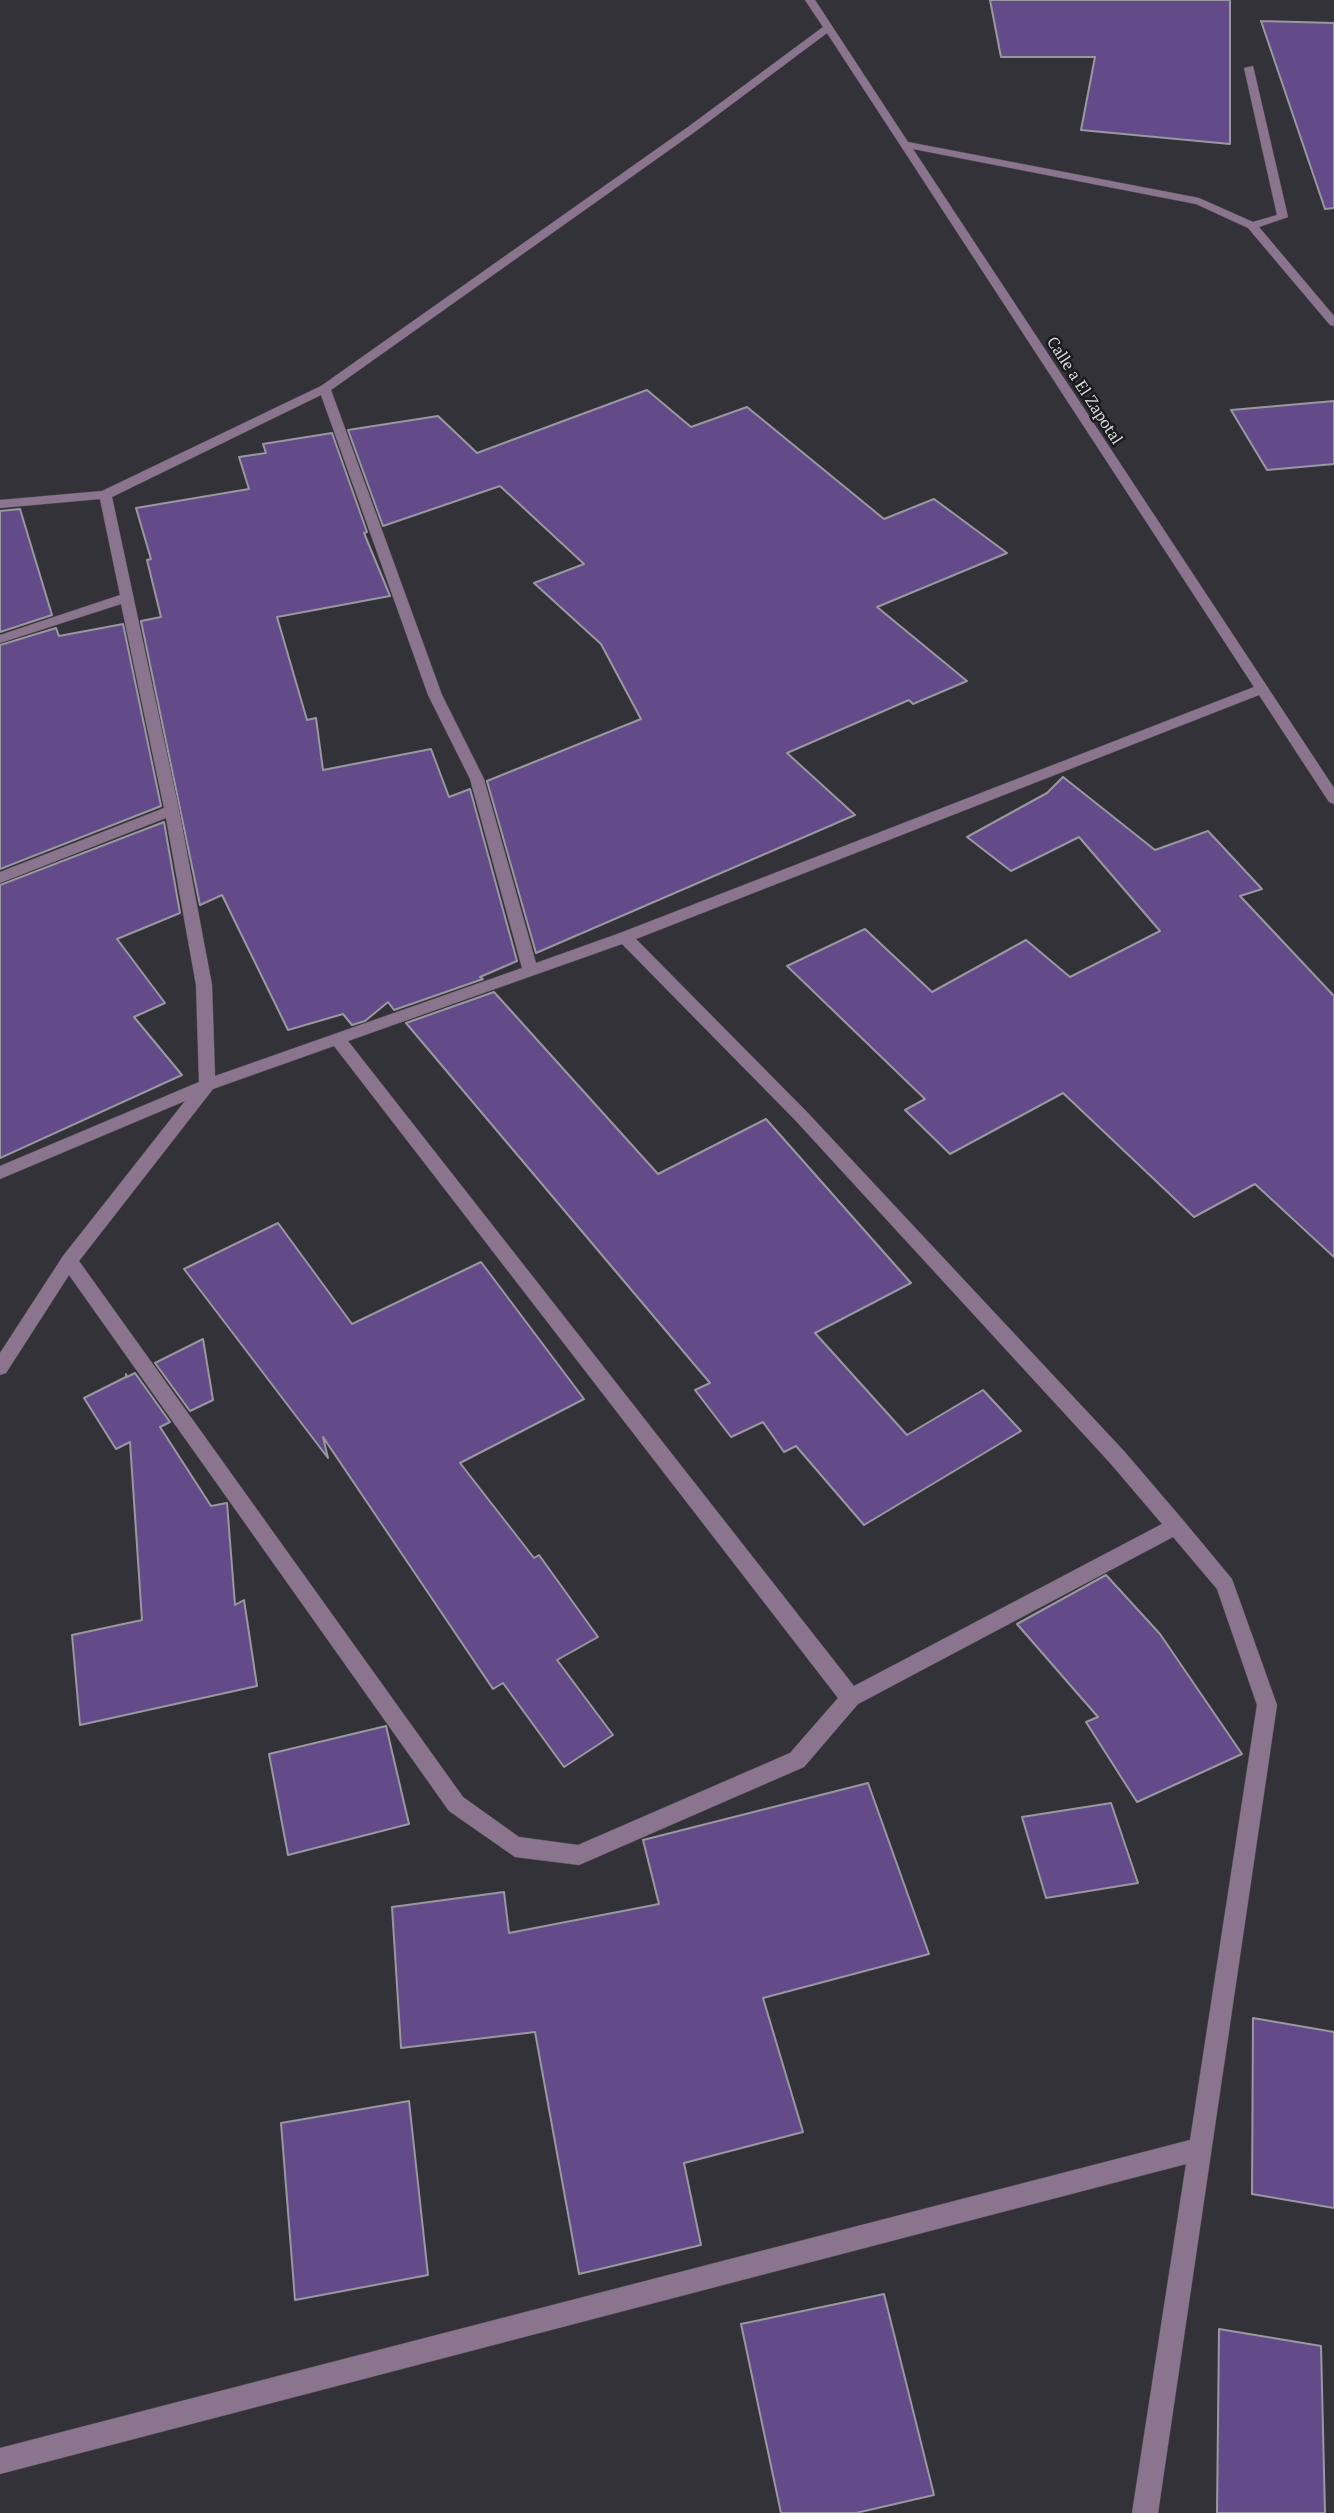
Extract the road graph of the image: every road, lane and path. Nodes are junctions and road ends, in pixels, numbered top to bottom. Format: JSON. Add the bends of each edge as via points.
{"nodes":[{"id":1,"x":810,"y":0,"type":"edge"},
{"id":2,"x":827,"y":28,"type":"junction"},
{"id":3,"x":1249,"y":68,"type":"dead end"},
{"id":4,"x":902,"y":144,"type":"junction"},
{"id":5,"x":1252,"y":226,"type":"junction"},
{"id":6,"x":1334,"y":323,"type":"edge"},
{"id":7,"x":325,"y":389,"type":"junction"},
{"id":8,"x":105,"y":495,"type":"junction"},
{"id":9,"x":0,"y":504,"type":"edge"},
{"id":10,"x":125,"y":598,"type":"junction"},
{"id":11,"x":0,"y":639,"type":"edge"},
{"id":12,"x":1262,"y":689,"type":"junction"},
{"id":13,"x":1334,"y":799,"type":"edge"},
{"id":14,"x":172,"y":810,"type":"junction"},
{"id":15,"x":0,"y":878,"type":"edge"},
{"id":16,"x":625,"y":937,"type":"junction"},
{"id":17,"x":531,"y":971,"type":"junction"},
{"id":18,"x":337,"y":1039,"type":"junction"},
{"id":19,"x":207,"y":1085,"type":"junction"},
{"id":20,"x":0,"y":1172,"type":"edge"},
{"id":21,"x":69,"y":1261,"type":"junction"},
{"id":22,"x":0,"y":1368,"type":"edge"},
{"id":23,"x":1176,"y":1526,"type":"junction"},
{"id":24,"x":851,"y":1698,"type":"junction"},
{"id":25,"x":1200,"y":2149,"type":"junction"},
{"id":26,"x":0,"y":2461,"type":"edge"},
{"id":27,"x":1144,"y":2513,"type":"edge"}],
"edges":[{"from":1,"to":2,"type":"street","name":"Calle a El Zapotal"},
{"from":2,"to":4,"type":"street","name":"Calle a El Zapotal"},
{"from":2,"to":7,"type":"street"},
{"from":3,"to":5,"type":"street","via":[[1283,217]]},
{"from":4,"to":5,"type":"street","via":[[1199,201]]},
{"from":4,"to":12,"type":"street","name":"Calle a El Zapotal"},
{"from":5,"to":6,"type":"street"},
{"from":7,"to":8,"type":"street"},
{"from":7,"to":17,"type":"street","via":[[435,695],[477,779]]},
{"from":8,"to":9,"type":"street"},
{"from":8,"to":10,"type":"street"},
{"from":10,"to":11,"type":"street"},
{"from":10,"to":14,"type":"street"},
{"from":12,"to":13,"type":"street","name":"Calle a El Zapotal"},
{"from":12,"to":16,"type":"street"},
{"from":14,"to":15,"type":"street"},
{"from":14,"to":19,"type":"street","via":[[204,985]]},
{"from":16,"to":17,"type":"street"},
{"from":16,"to":23,"type":"street","via":[[801,1116]]},
{"from":17,"to":18,"type":"street"},
{"from":18,"to":19,"type":"street"},
{"from":18,"to":24,"type":"street"},
{"from":19,"to":20,"type":"street"},
{"from":19,"to":21,"type":"street"},
{"from":21,"to":22,"type":"street"},
{"from":21,"to":24,"type":"street","via":[[456,1804],[514,1847],[579,1855],[797,1760]]},
{"from":23,"to":24,"type":"street"},
{"from":23,"to":25,"type":"street","via":[[1225,1585],[1267,1705]]},
{"from":25,"to":26,"type":"street"},
{"from":25,"to":27,"type":"street"}]}
